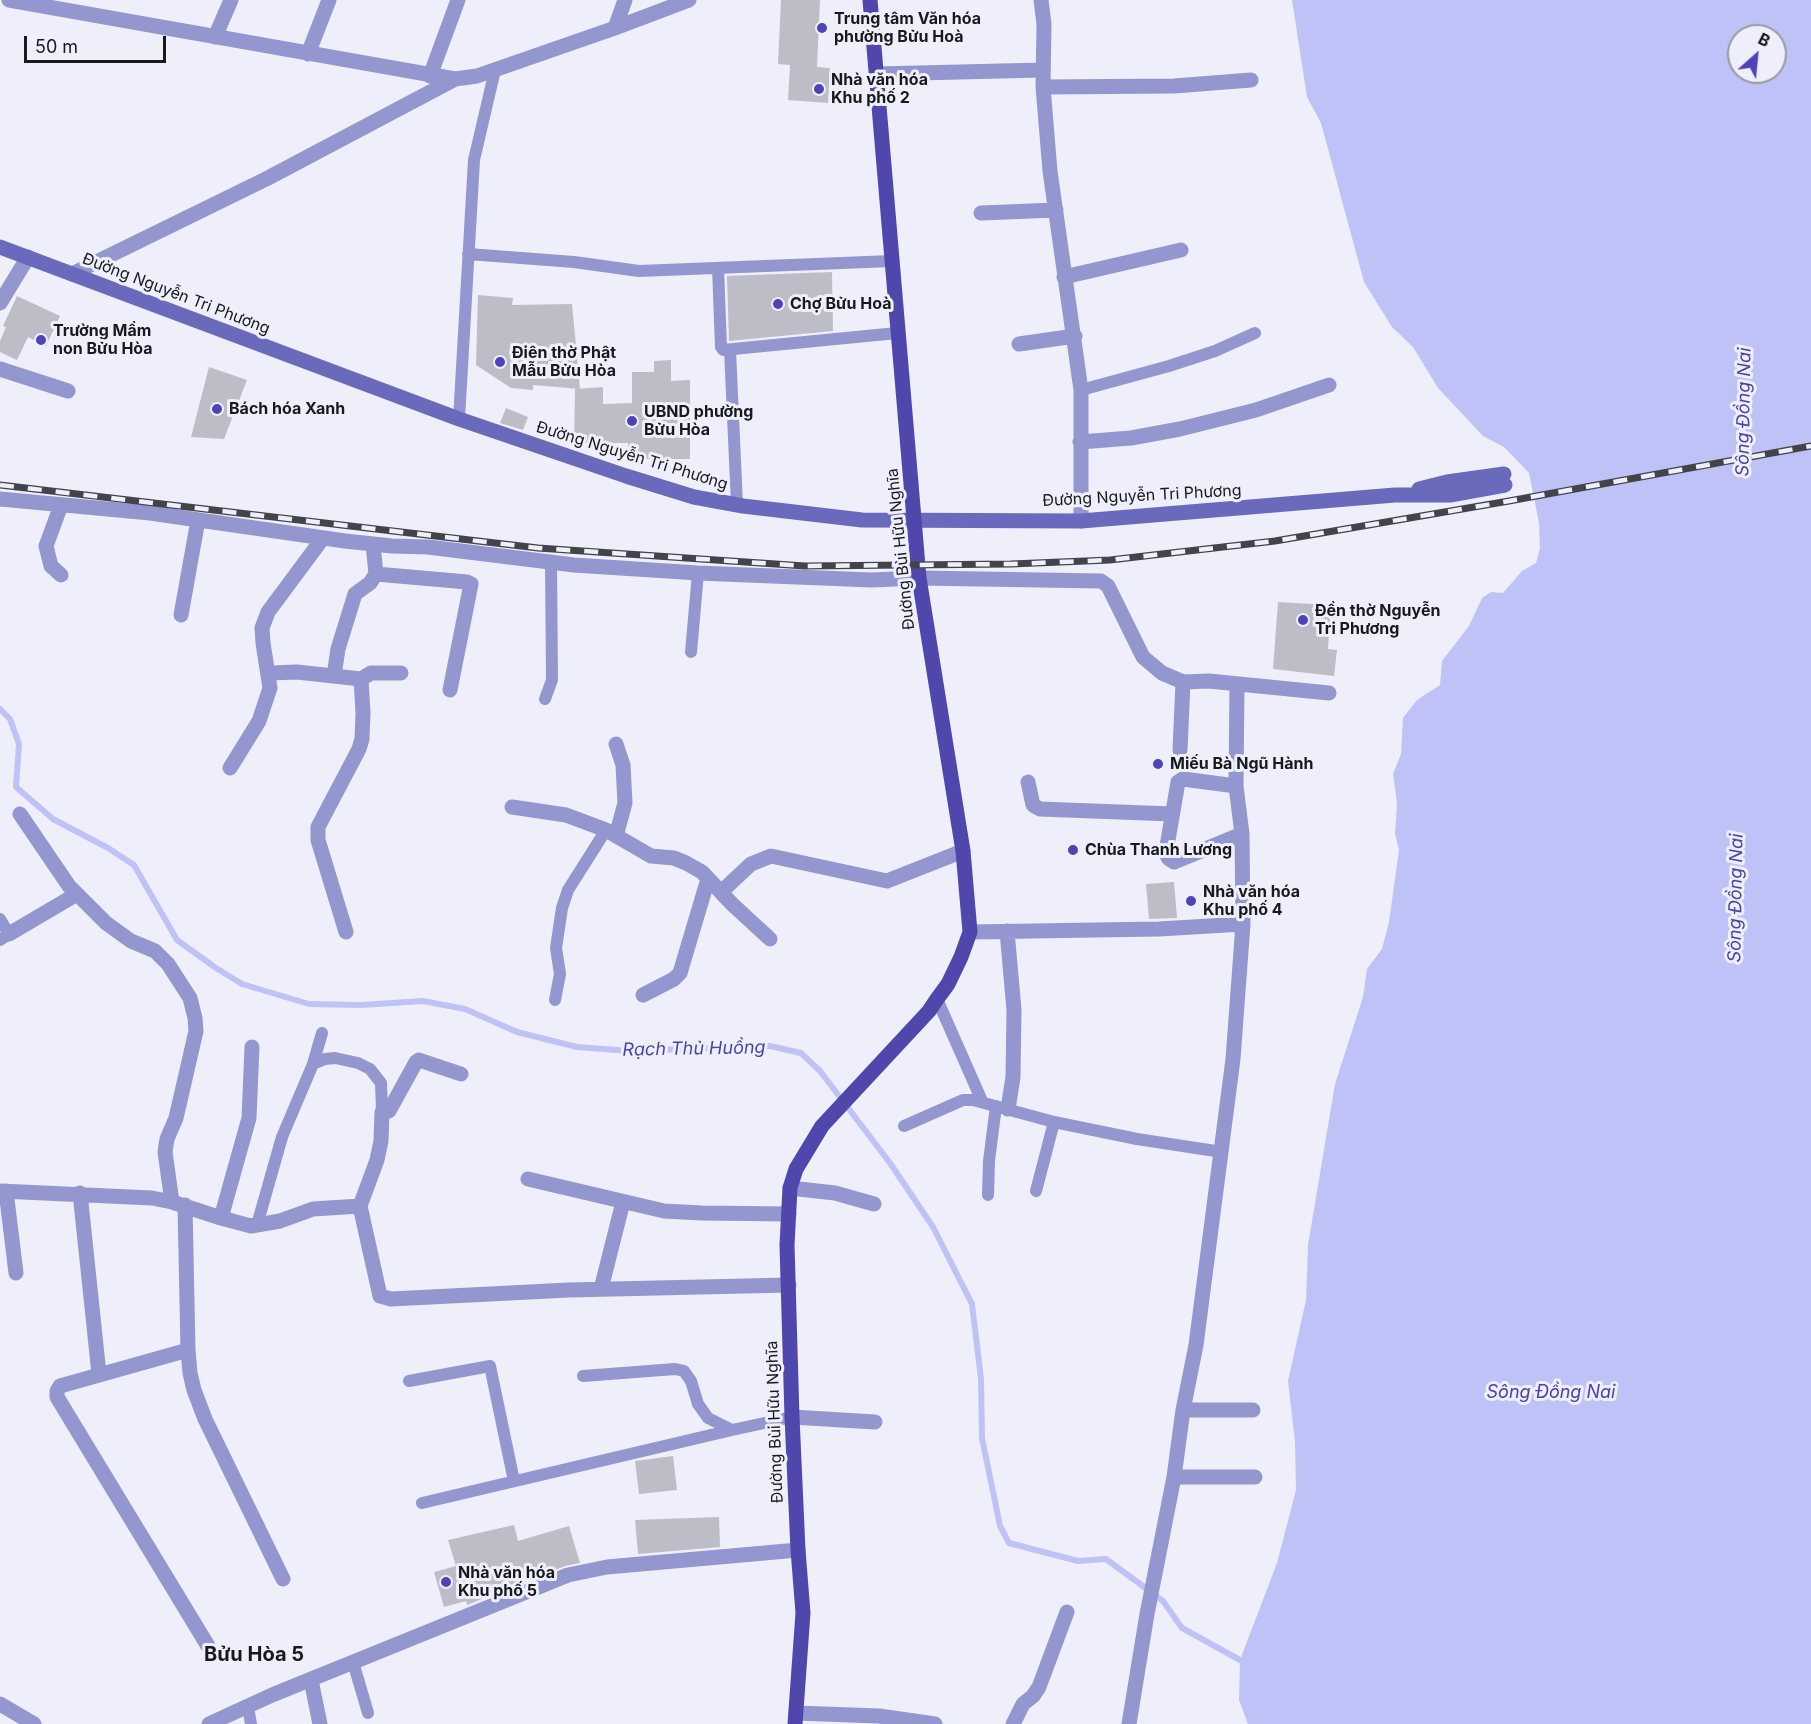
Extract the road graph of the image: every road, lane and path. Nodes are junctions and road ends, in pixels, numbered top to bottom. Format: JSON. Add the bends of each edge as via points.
{"nodes":[{"id":1,"x":9,"y":0,"type":"edge"},
{"id":2,"x":231,"y":0,"type":"edge"},
{"id":3,"x":329,"y":0,"type":"edge"},
{"id":4,"x":458,"y":0,"type":"edge"},
{"id":5,"x":625,"y":0,"type":"edge"},
{"id":6,"x":689,"y":0,"type":"edge"},
{"id":7,"x":870,"y":0,"type":"edge"},
{"id":8,"x":1041,"y":0,"type":"edge"},
{"id":9,"x":615,"y":28,"type":"junction"},
{"id":10,"x":215,"y":37,"type":"junction"},
{"id":11,"x":308,"y":54,"type":"junction"},
{"id":12,"x":495,"y":70,"type":"junction"},
{"id":13,"x":1043,"y":70,"type":"junction"},
{"id":14,"x":876,"y":74,"type":"junction"},
{"id":15,"x":430,"y":76,"type":"junction"},
{"id":16,"x":455,"y":79,"type":"junction"},
{"id":17,"x":1251,"y":80,"type":"dead end"},
{"id":18,"x":1043,"y":87,"type":"junction"},
{"id":19,"x":1056,"y":210,"type":"junction"},
{"id":20,"x":981,"y":213,"type":"dead end"},
{"id":21,"x":0,"y":247,"type":"edge"},
{"id":22,"x":1181,"y":250,"type":"dead end"},
{"id":23,"x":468,"y":254,"type":"junction"},
{"id":24,"x":28,"y":257,"type":"junction"},
{"id":25,"x":892,"y":261,"type":"junction"},
{"id":26,"x":718,"y":268,"type":"junction"},
{"id":27,"x":72,"y":274,"type":"junction"},
{"id":28,"x":1064,"y":277,"type":"junction"},
{"id":29,"x":0,"y":303,"type":"edge"},
{"id":30,"x":897,"y":333,"type":"junction"},
{"id":31,"x":1255,"y":333,"type":"dead end"},
{"id":32,"x":1075,"y":336,"type":"junction"},
{"id":33,"x":1019,"y":344,"type":"dead end"},
{"id":34,"x":730,"y":350,"type":"junction"},
{"id":35,"x":0,"y":369,"type":"edge"},
{"id":36,"x":1329,"y":385,"type":"dead end"},
{"id":37,"x":1081,"y":390,"type":"junction"},
{"id":38,"x":68,"y":391,"type":"dead end"},
{"id":39,"x":459,"y":419,"type":"junction"},
{"id":40,"x":1080,"y":442,"type":"junction"},
{"id":41,"x":1505,"y":480,"type":"dead end"},
{"id":42,"x":0,"y":499,"type":"edge"},
{"id":43,"x":62,"y":505,"type":"junction"},
{"id":44,"x":737,"y":505,"type":"junction"},
{"id":45,"x":198,"y":520,"type":"junction"},
{"id":46,"x":915,"y":520,"type":"junction"},
{"id":47,"x":1082,"y":521,"type":"junction"},
{"id":48,"x":323,"y":538,"type":"junction"},
{"id":49,"x":373,"y":544,"type":"junction"},
{"id":50,"x":551,"y":562,"type":"junction"},
{"id":51,"x":698,"y":573,"type":"junction"},
{"id":52,"x":376,"y":574,"type":"junction"},
{"id":53,"x":61,"y":575,"type":"dead end"},
{"id":54,"x":919,"y":578,"type":"junction"},
{"id":55,"x":181,"y":615,"type":"dead end"},
{"id":56,"x":691,"y":652,"type":"dead end"},
{"id":57,"x":269,"y":673,"type":"junction"},
{"id":58,"x":401,"y":673,"type":"dead end"},
{"id":59,"x":334,"y":676,"type":"junction"},
{"id":60,"x":361,"y":679,"type":"junction"},
{"id":61,"x":1183,"y":682,"type":"junction"},
{"id":62,"x":1237,"y":684,"type":"junction"},
{"id":63,"x":450,"y":690,"type":"dead end"},
{"id":64,"x":1329,"y":693,"type":"dead end"},
{"id":65,"x":545,"y":699,"type":"dead end"},
{"id":66,"x":616,"y":744,"type":"dead end"},
{"id":67,"x":1180,"y":750,"type":"dead end"},
{"id":68,"x":230,"y":768,"type":"dead end"},
{"id":69,"x":1028,"y":782,"type":"dead end"},
{"id":70,"x":1236,"y":786,"type":"junction"},
{"id":71,"x":512,"y":807,"type":"dead end"},
{"id":72,"x":21,"y":814,"type":"dead end"},
{"id":73,"x":1172,"y":814,"type":"junction"},
{"id":74,"x":611,"y":833,"type":"junction"},
{"id":75,"x":1242,"y":834,"type":"junction"},
{"id":76,"x":963,"y":851,"type":"junction"},
{"id":77,"x":708,"y":879,"type":"junction"},
{"id":78,"x":721,"y":892,"type":"junction"},
{"id":79,"x":77,"y":894,"type":"junction"},
{"id":80,"x":0,"y":919,"type":"edge"},
{"id":81,"x":1243,"y":924,"type":"junction"},
{"id":82,"x":1007,"y":931,"type":"junction"},
{"id":83,"x":346,"y":932,"type":"dead end"},
{"id":84,"x":970,"y":932,"type":"junction"},
{"id":85,"x":5,"y":937,"type":"edge"},
{"id":86,"x":770,"y":939,"type":"dead end"},
{"id":87,"x":643,"y":995,"type":"dead end"},
{"id":88,"x":937,"y":999,"type":"junction"},
{"id":89,"x":555,"y":1000,"type":"dead end"},
{"id":90,"x":322,"y":1033,"type":"dead end"},
{"id":91,"x":252,"y":1047,"type":"dead end"},
{"id":92,"x":313,"y":1064,"type":"junction"},
{"id":93,"x":461,"y":1074,"type":"dead end"},
{"id":94,"x":982,"y":1101,"type":"junction"},
{"id":95,"x":1002,"y":1108,"type":"junction"},
{"id":96,"x":382,"y":1112,"type":"junction"},
{"id":97,"x":1054,"y":1122,"type":"junction"},
{"id":98,"x":904,"y":1126,"type":"dead end"},
{"id":99,"x":1222,"y":1152,"type":"junction"},
{"id":100,"x":528,"y":1179,"type":"dead end"},
{"id":101,"x":790,"y":1188,"type":"junction"},
{"id":102,"x":3,"y":1191,"type":"edge"},
{"id":103,"x":1036,"y":1191,"type":"dead end"},
{"id":104,"x":80,"y":1193,"type":"junction"},
{"id":105,"x":988,"y":1195,"type":"dead end"},
{"id":106,"x":624,"y":1202,"type":"junction"},
{"id":107,"x":178,"y":1203,"type":"junction"},
{"id":108,"x":874,"y":1204,"type":"dead end"},
{"id":109,"x":360,"y":1206,"type":"junction"},
{"id":110,"x":789,"y":1214,"type":"junction"},
{"id":111,"x":221,"y":1218,"type":"junction"},
{"id":112,"x":257,"y":1225,"type":"junction"},
{"id":113,"x":16,"y":1273,"type":"dead end"},
{"id":114,"x":789,"y":1284,"type":"junction"},
{"id":115,"x":601,"y":1289,"type":"junction"},
{"id":116,"x":188,"y":1350,"type":"junction"},
{"id":117,"x":99,"y":1374,"type":"junction"},
{"id":118,"x":583,"y":1376,"type":"dead end"},
{"id":119,"x":409,"y":1381,"type":"dead end"},
{"id":120,"x":1183,"y":1410,"type":"junction"},
{"id":121,"x":1253,"y":1410,"type":"dead end"},
{"id":122,"x":792,"y":1417,"type":"junction"},
{"id":123,"x":875,"y":1422,"type":"dead end"},
{"id":124,"x":732,"y":1430,"type":"junction"},
{"id":125,"x":1174,"y":1477,"type":"junction"},
{"id":126,"x":1255,"y":1477,"type":"dead end"},
{"id":127,"x":514,"y":1481,"type":"junction"},
{"id":128,"x":422,"y":1503,"type":"dead end"},
{"id":129,"x":798,"y":1550,"type":"junction"},
{"id":130,"x":283,"y":1579,"type":"dead end"},
{"id":131,"x":1067,"y":1612,"type":"dead end"},
{"id":132,"x":207,"y":1646,"type":"dead end"},
{"id":133,"x":352,"y":1662,"type":"junction"},
{"id":134,"x":311,"y":1680,"type":"junction"},
{"id":135,"x":0,"y":1704,"type":"edge"},
{"id":136,"x":248,"y":1707,"type":"junction"},
{"id":137,"x":368,"y":1713,"type":"dead end"},
{"id":138,"x":795,"y":1719,"type":"edge"},
{"id":139,"x":34,"y":1724,"type":"edge"},
{"id":140,"x":209,"y":1724,"type":"edge"},
{"id":141,"x":251,"y":1724,"type":"edge"},
{"id":142,"x":320,"y":1724,"type":"edge"},
{"id":143,"x":935,"y":1724,"type":"edge"},
{"id":144,"x":1013,"y":1724,"type":"edge"},
{"id":145,"x":1129,"y":1724,"type":"edge"}],
"edges":[{"from":1,"to":10,"type":"street"},
{"from":2,"to":10,"type":"street"},
{"from":3,"to":11,"type":"street"},
{"from":4,"to":15,"type":"street"},
{"from":5,"to":9,"type":"street"},
{"from":6,"to":9,"type":"street"},
{"from":7,"to":14,"type":"main road","name":"Đường Bùi Hữu Nghĩa"},
{"from":8,"to":13,"type":"street"},
{"from":9,"to":12,"type":"street"},
{"from":10,"to":11,"type":"street"},
{"from":11,"to":15,"type":"street"},
{"from":12,"to":16,"type":"street"},
{"from":12,"to":23,"type":"lane","via":[[474,160]]},
{"from":13,"to":14,"type":"street"},
{"from":13,"to":18,"type":"street"},
{"from":14,"to":25,"type":"main road","name":"Đường Bùi Hữu Nghĩa"},
{"from":15,"to":16,"type":"street"},
{"from":16,"to":27,"type":"street","via":[[268,178]]},
{"from":17,"to":18,"type":"street","via":[[1174,86]]},
{"from":18,"to":19,"type":"street"},
{"from":19,"to":20,"type":"street"},
{"from":19,"to":28,"type":"street"},
{"from":21,"to":24,"type":"main road","name":"Đường Nguyễn Tri Phương"},
{"from":22,"to":28,"type":"street"},
{"from":23,"to":26,"type":"lane","via":[[639,271]]},
{"from":23,"to":39,"type":"lane"},
{"from":24,"to":27,"type":"main road","name":"Đường Nguyễn Tri Phương"},
{"from":24,"to":29,"type":"street"},
{"from":25,"to":26,"type":"lane"},
{"from":25,"to":30,"type":"main road","name":"Đường Bùi Hữu Nghĩa"},
{"from":26,"to":34,"type":"lane","via":[[720,347]]},
{"from":27,"to":39,"type":"main road","name":"Đường Nguyễn Tri Phương"},
{"from":28,"to":32,"type":"street"},
{"from":30,"to":34,"type":"lane"},
{"from":30,"to":46,"type":"main road","name":"Đường Bùi Hữu Nghĩa"},
{"from":31,"to":37,"type":"lane","via":[[1206,354]]},
{"from":32,"to":33,"type":"street"},
{"from":32,"to":37,"type":"street"},
{"from":34,"to":44,"type":"lane"},
{"from":35,"to":38,"type":"street"},
{"from":36,"to":40,"type":"street","via":[[1256,410],[1180,429]]},
{"from":37,"to":40,"type":"street"},
{"from":39,"to":44,"type":"main road","name":"Đường Nguyễn Tri Phương","via":[[626,476]]},
{"from":40,"to":47,"type":"street"},
{"from":41,"to":47,"type":"main road","name":"Đường Nguyễn Tri Phương","via":[[1447,482],[1395,495]]},
{"from":42,"to":43,"type":"street"},
{"from":43,"to":45,"type":"street"},
{"from":43,"to":53,"type":"street","via":[[46,546],[51,566]]},
{"from":44,"to":46,"type":"main road","name":"Đường Nguyễn Tri Phương","via":[[862,520]]},
{"from":45,"to":48,"type":"street"},
{"from":45,"to":55,"type":"street"},
{"from":46,"to":47,"type":"main road","name":"Đường Nguyễn Tri Phương"},
{"from":46,"to":54,"type":"main road","name":"Đường Bùi Hữu Nghĩa"},
{"from":48,"to":49,"type":"street"},
{"from":48,"to":57,"type":"street","via":[[268,612],[262,643]]},
{"from":49,"to":50,"type":"street"},
{"from":49,"to":52,"type":"street"},
{"from":50,"to":51,"type":"street"},
{"from":50,"to":65,"type":"lane","via":[[552,680]]},
{"from":51,"to":54,"type":"street","via":[[871,580]]},
{"from":51,"to":56,"type":"lane"},
{"from":52,"to":59,"type":"street","via":[[370,584],[355,594]]},
{"from":52,"to":63,"type":"street","via":[[471,584]]},
{"from":54,"to":61,"type":"street","via":[[1101,581],[1108,586],[1143,657],[1162,673]]},
{"from":54,"to":76,"type":"main road","name":"Đường Bùi Hữu Nghĩa"},
{"from":57,"to":59,"type":"street"},
{"from":57,"to":68,"type":"street","via":[[270,688],[259,721]]},
{"from":58,"to":60,"type":"street","via":[[378,671]]},
{"from":59,"to":60,"type":"street"},
{"from":60,"to":83,"type":"street","via":[[359,749],[316,834]]},
{"from":61,"to":62,"type":"street"},
{"from":61,"to":67,"type":"street"},
{"from":62,"to":64,"type":"street"},
{"from":62,"to":70,"type":"street"},
{"from":66,"to":74,"type":"street","via":[[623,765],[626,802]]},
{"from":69,"to":73,"type":"street","via":[[1033,805],[1040,809]]},
{"from":70,"to":73,"type":"street","via":[[1183,779],[1178,782]]},
{"from":70,"to":75,"type":"street"},
{"from":71,"to":74,"type":"street","via":[[566,815]]},
{"from":72,"to":79,"type":"street"},
{"from":73,"to":75,"type":"street","via":[[1166,852],[1174,862]]},
{"from":74,"to":77,"type":"street","via":[[651,856],[686,863]]},
{"from":74,"to":89,"type":"lane","via":[[568,890],[556,948],[560,974]]},
{"from":75,"to":81,"type":"street"},
{"from":76,"to":78,"type":"street","via":[[887,882],[771,856],[751,864]]},
{"from":76,"to":84,"type":"main road","name":"Đường Bùi Hữu Nghĩa"},
{"from":77,"to":78,"type":"street"},
{"from":77,"to":87,"type":"street","via":[[680,973]]},
{"from":78,"to":86,"type":"street"},
{"from":79,"to":85,"type":"street"},
{"from":79,"to":107,"type":"street","via":[[106,923],[131,941],[155,951],[190,998],[196,1031],[165,1152]]},
{"from":80,"to":85,"type":"lane"},
{"from":81,"to":82,"type":"street"},
{"from":81,"to":99,"type":"street"},
{"from":82,"to":84,"type":"street"},
{"from":82,"to":95,"type":"street","via":[[1014,1010],[1013,1077]]},
{"from":84,"to":88,"type":"main road","name":"Đường Bùi Hữu Nghĩa"},
{"from":88,"to":94,"type":"lane"},
{"from":88,"to":101,"type":"main road","name":"Đường Bùi Hữu Nghĩa","via":[[822,1126],[796,1169]]},
{"from":90,"to":92,"type":"lane"},
{"from":91,"to":111,"type":"street","via":[[249,1118]]},
{"from":92,"to":96,"type":"lane","via":[[335,1058],[370,1069],[381,1083]]},
{"from":92,"to":112,"type":"lane","via":[[282,1137]]},
{"from":93,"to":96,"type":"street","via":[[419,1060],[388,1111]]},
{"from":94,"to":95,"type":"lane"},
{"from":94,"to":98,"type":"lane","via":[[963,1100]]},
{"from":95,"to":97,"type":"lane"},
{"from":95,"to":105,"type":"lane","via":[[989,1161]]},
{"from":96,"to":109,"type":"street","via":[[377,1160]]},
{"from":97,"to":99,"type":"lane"},
{"from":97,"to":103,"type":"lane"},
{"from":99,"to":120,"type":"street","via":[[1196,1345]]},
{"from":100,"to":106,"type":"street"},
{"from":101,"to":108,"type":"street","via":[[835,1193]]},
{"from":101,"to":110,"type":"main road","name":"Đường Bùi Hữu Nghĩa"},
{"from":102,"to":104,"type":"street"},
{"from":102,"to":113,"type":"street"},
{"from":104,"to":107,"type":"street"},
{"from":104,"to":117,"type":"street"},
{"from":106,"to":110,"type":"street","via":[[664,1211]]},
{"from":106,"to":115,"type":"street"},
{"from":107,"to":111,"type":"street"},
{"from":107,"to":116,"type":"street"},
{"from":109,"to":112,"type":"street","via":[[313,1209]]},
{"from":109,"to":115,"type":"street","via":[[380,1296],[384,1299]]},
{"from":110,"to":114,"type":"main road","name":"Đường Bùi Hữu Nghĩa"},
{"from":111,"to":112,"type":"street"},
{"from":114,"to":115,"type":"street"},
{"from":114,"to":122,"type":"main road","name":"Đường Bùi Hữu Nghĩa"},
{"from":116,"to":117,"type":"street"},
{"from":116,"to":130,"type":"street","via":[[192,1382],[205,1419]]},
{"from":117,"to":132,"type":"street","via":[[60,1386],[57,1397]]},
{"from":118,"to":124,"type":"lane","via":[[684,1371],[708,1418]]},
{"from":119,"to":127,"type":"lane","via":[[490,1366]]},
{"from":120,"to":121,"type":"street"},
{"from":120,"to":125,"type":"street"},
{"from":122,"to":123,"type":"street"},
{"from":122,"to":124,"type":"lane"},
{"from":122,"to":129,"type":"main road","name":"Đường Bùi Hữu Nghĩa"},
{"from":124,"to":127,"type":"lane"},
{"from":125,"to":126,"type":"street"},
{"from":125,"to":145,"type":"street"},
{"from":127,"to":128,"type":"lane"},
{"from":129,"to":133,"type":"street","via":[[587,1570]]},
{"from":129,"to":138,"type":"main road","name":"Đường Bùi Hữu Nghĩa","via":[[803,1613]]},
{"from":131,"to":144,"type":"street","via":[[1039,1687],[1023,1704]]},
{"from":133,"to":134,"type":"street"},
{"from":133,"to":137,"type":"lane"},
{"from":134,"to":136,"type":"street"},
{"from":134,"to":142,"type":"street"},
{"from":135,"to":139,"type":"street"},
{"from":136,"to":140,"type":"street"},
{"from":136,"to":141,"type":"lane"},
{"from":138,"to":143,"type":"street","via":[[879,1716]]}]}
